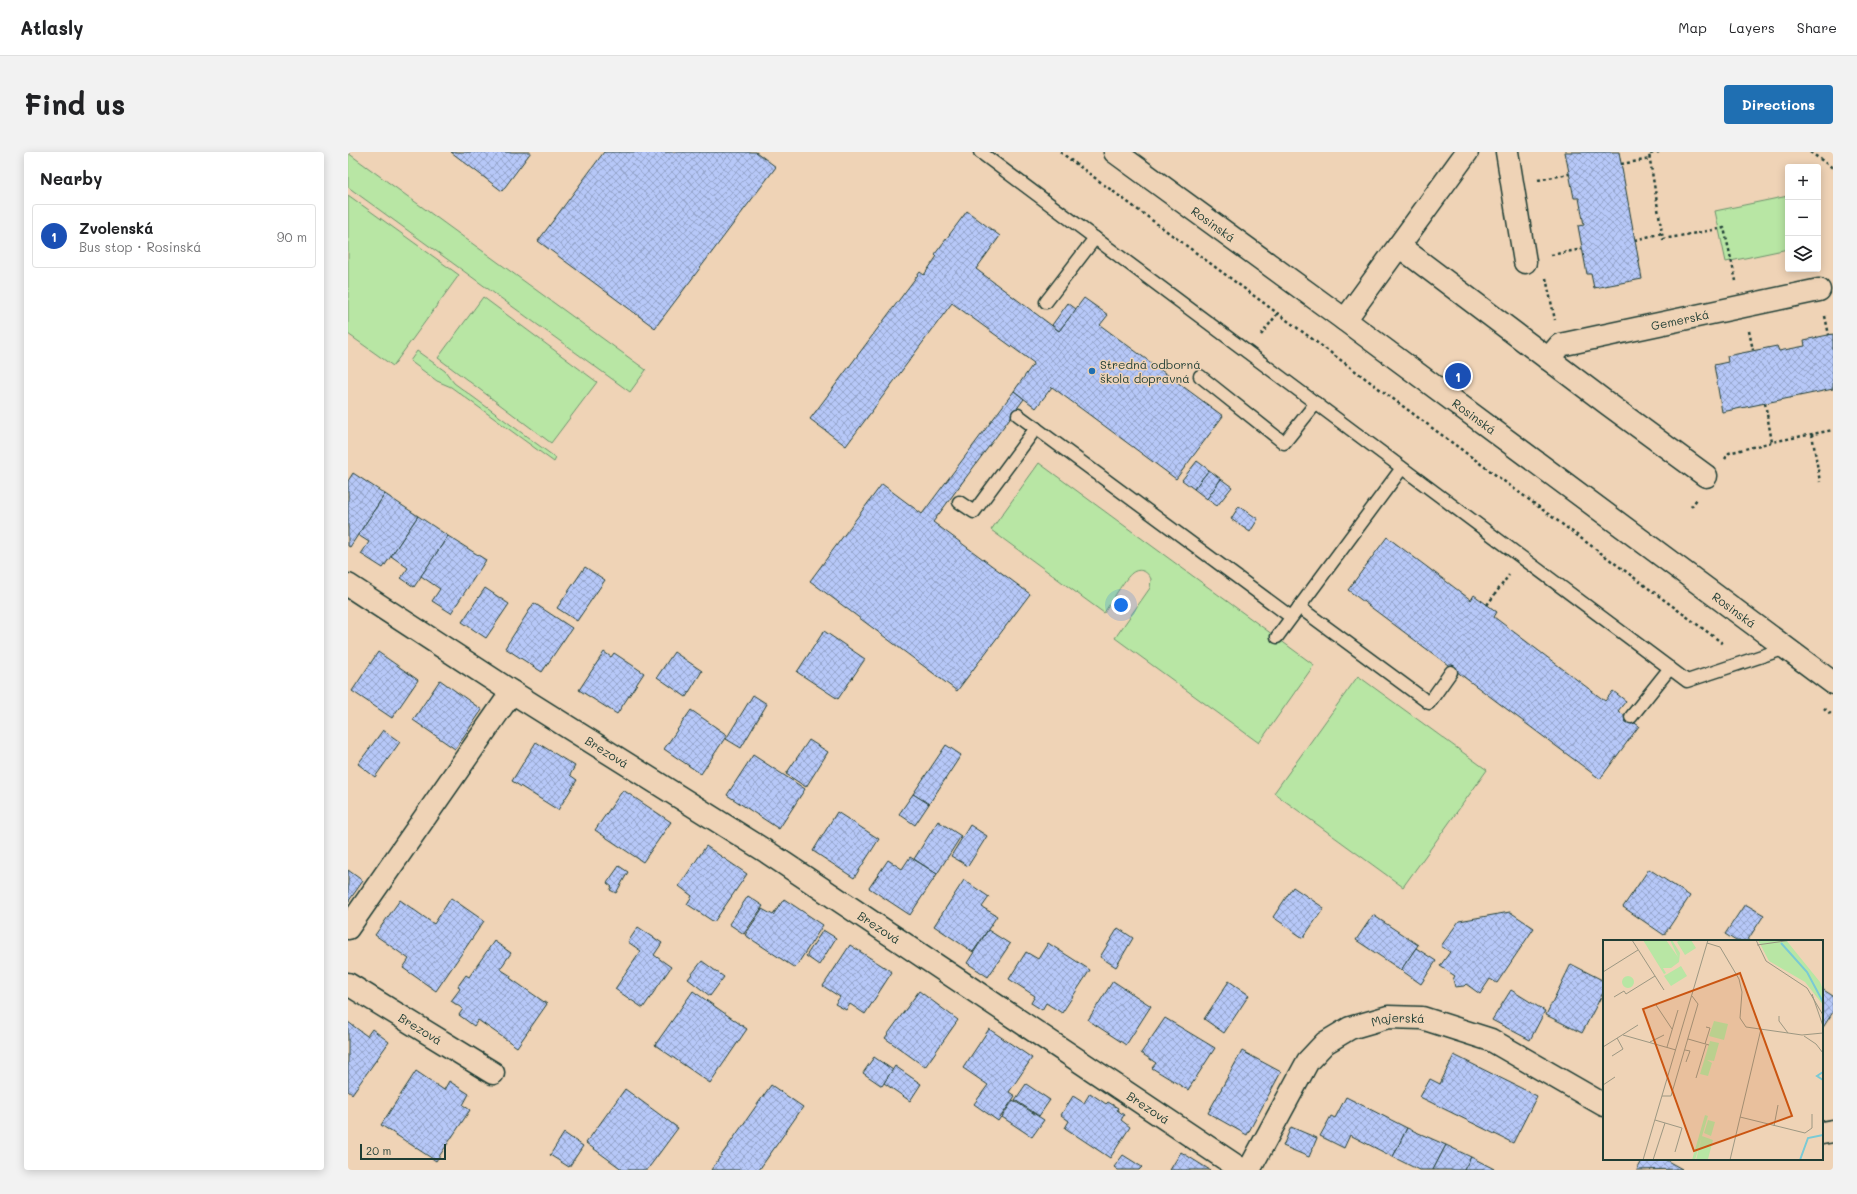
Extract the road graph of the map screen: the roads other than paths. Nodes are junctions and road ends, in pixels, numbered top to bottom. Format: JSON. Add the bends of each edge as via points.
{"nodes":[{"id":1,"x":980,"y":152,"type":"edge"},
{"id":2,"x":1115,"y":152,"type":"edge"},
{"id":3,"x":1467,"y":152,"type":"edge"},
{"id":4,"x":1507,"y":152,"type":"edge"},
{"id":5,"x":1095,"y":238,"type":"junction"},
{"id":6,"x":1399,"y":246,"type":"junction"},
{"id":7,"x":1525,"y":262,"type":"road end"},
{"id":8,"x":1819,"y":290,"type":"dead end"},
{"id":9,"x":1046,"y":302,"type":"dead end"},
{"id":10,"x":1345,"y":320,"type":"junction"},
{"id":11,"x":1548,"y":359,"type":"junction"},
{"id":12,"x":1200,"y":376,"type":"dead end"},
{"id":13,"x":1316,"y":404,"type":"junction"},
{"id":14,"x":1018,"y":415,"type":"dead end"},
{"id":15,"x":1036,"y":428,"type":"junction"},
{"id":16,"x":1402,"y":468,"type":"junction"},
{"id":17,"x":1709,"y":478,"type":"road end"},
{"id":18,"x":958,"y":502,"type":"dead end"},
{"id":19,"x":348,"y":585,"type":"edge"},
{"id":20,"x":1299,"y":607,"type":"junction"},
{"id":21,"x":1291,"y":617,"type":"junction"},
{"id":22,"x":1277,"y":637,"type":"dead end"},
{"id":23,"x":1786,"y":648,"type":"junction"},
{"id":24,"x":1670,"y":668,"type":"junction"},
{"id":25,"x":1451,"y":672,"type":"dead end"},
{"id":26,"x":1833,"y":683,"type":"edge"},
{"id":27,"x":512,"y":692,"type":"junction"},
{"id":28,"x":1631,"y":717,"type":"dead end"},
{"id":29,"x":348,"y":928,"type":"edge"},
{"id":30,"x":348,"y":984,"type":"edge"},
{"id":31,"x":493,"y":1073,"type":"dead end"},
{"id":32,"x":1603,"y":1103,"type":"edge"},
{"id":33,"x":1833,"y":1131,"type":"edge"},
{"id":34,"x":1823,"y":1133,"type":"edge"},
{"id":35,"x":1242,"y":1170,"type":"edge"},
{"id":36,"x":1249,"y":1170,"type":"edge"}],
"edges":[{"from":1,"to":5,"type":"lane"},
{"from":2,"to":10,"type":"street","name":"Rosinská"},
{"from":3,"to":6,"type":"street"},
{"from":4,"to":7,"type":"street"},
{"from":5,"to":9,"type":"lane"},
{"from":5,"to":13,"type":"lane"},
{"from":6,"to":10,"type":"street"},
{"from":6,"to":11,"type":"street"},
{"from":8,"to":11,"type":"street","name":"Gemerská","via":[[1560,345]]},
{"from":10,"to":23,"type":"street","name":"Rosinská"},
{"from":11,"to":17,"type":"street"},
{"from":12,"to":13,"type":"lane","via":[[1284,443]]},
{"from":13,"to":16,"type":"lane"},
{"from":14,"to":15,"type":"lane"},
{"from":15,"to":18,"type":"lane","via":[[974,512]]},
{"from":15,"to":21,"type":"lane"},
{"from":16,"to":20,"type":"lane"},
{"from":16,"to":24,"type":"lane"},
{"from":19,"to":27,"type":"street","name":"Brezová"},
{"from":20,"to":21,"type":"lane"},
{"from":20,"to":25,"type":"lane","via":[[1429,702]]},
{"from":21,"to":22,"type":"lane"},
{"from":23,"to":24,"type":"lane","via":[[1687,681]]},
{"from":23,"to":26,"type":"street","name":"Rosinská"},
{"from":24,"to":28,"type":"lane"},
{"from":27,"to":29,"type":"street"},
{"from":27,"to":35,"type":"street","name":"Brezová","via":[[767,852]]},
{"from":30,"to":31,"type":"street","name":"Brezová"},
{"from":32,"to":36,"type":"street","name":"Majerská","via":[[1490,1040],[1422,1018],[1388,1017],[1350,1028],[1325,1043],[1316,1052],[1308,1061]]},
{"from":33,"to":34,"type":"street"}]}
